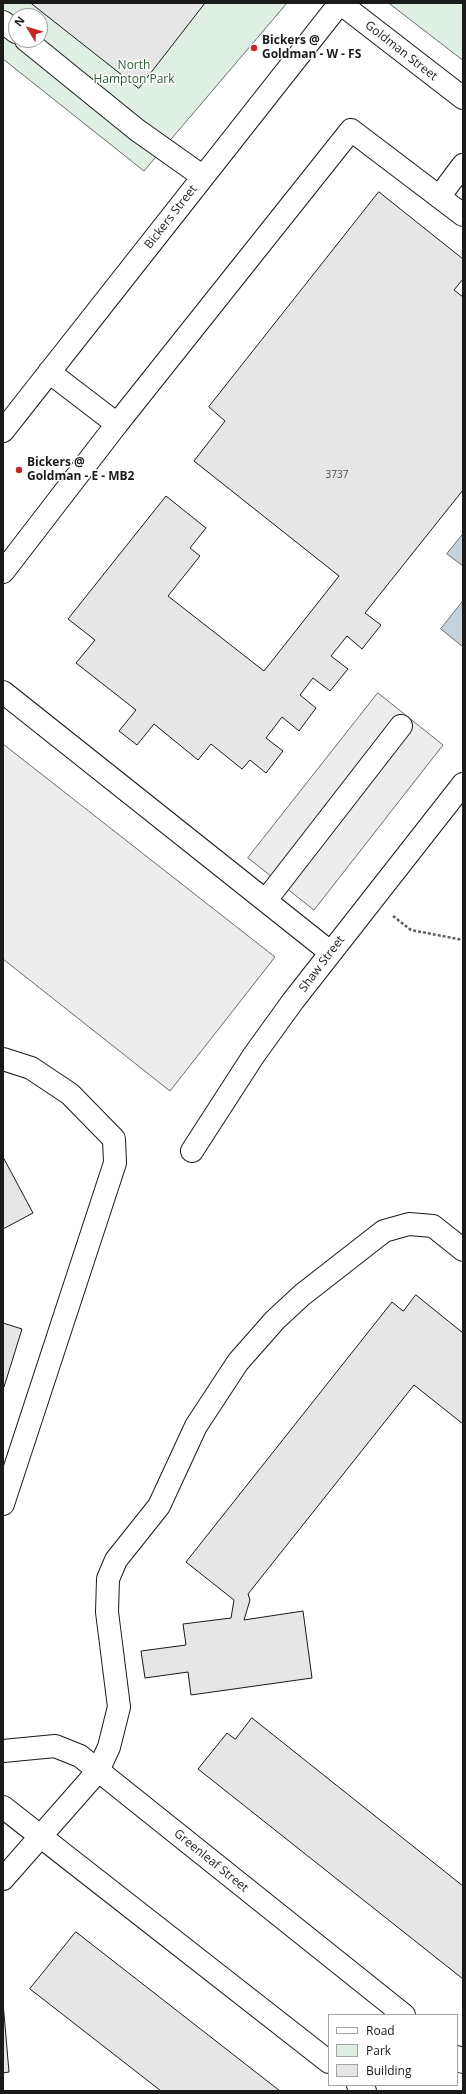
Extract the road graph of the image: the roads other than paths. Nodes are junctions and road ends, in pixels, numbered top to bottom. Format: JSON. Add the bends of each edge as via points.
{"nodes":[{"id":1,"x":340,"y":3,"type":"edge"},
{"id":2,"x":36,"y":48,"type":"edge"},
{"id":3,"x":463,"y":98,"type":"edge"},
{"id":4,"x":463,"y":165,"type":"edge"},
{"id":5,"x":202,"y":176,"type":"junction"},
{"id":6,"x":439,"y":197,"type":"junction"},
{"id":7,"x":463,"y":215,"type":"edge"},
{"id":8,"x":50,"y":372,"type":"junction"},
{"id":9,"x":117,"y":424,"type":"junction"},
{"id":10,"x":3,"y":431,"type":"edge"},
{"id":11,"x":3,"y":572,"type":"edge"},
{"id":12,"x":3,"y":692,"type":"edge"},
{"id":13,"x":401,"y":726,"type":"dead end"},
{"id":14,"x":463,"y":784,"type":"edge"},
{"id":15,"x":266,"y":900,"type":"junction"},
{"id":16,"x":330,"y":952,"type":"junction"},
{"id":17,"x":3,"y":1058,"type":"edge"},
{"id":18,"x":192,"y":1152,"type":"dead end"},
{"id":19,"x":463,"y":1250,"type":"edge"},
{"id":20,"x":3,"y":1504,"type":"edge"},
{"id":21,"x":3,"y":1751,"type":"edge"},
{"id":22,"x":98,"y":1771,"type":"junction"},
{"id":23,"x":3,"y":1807,"type":"edge"},
{"id":24,"x":41,"y":1837,"type":"junction"},
{"id":25,"x":3,"y":1879,"type":"edge"},
{"id":26,"x":403,"y":2014,"type":"edge"},
{"id":27,"x":328,"y":2061,"type":"edge"}],
"edges":[{"from":1,"to":3,"type":"street","name":"Goldman Street"},
{"from":1,"to":5,"type":"street","name":"Bickers Street"},
{"from":2,"to":5,"type":"street","via":[[137,130]]},
{"from":4,"to":6,"type":"street"},
{"from":5,"to":8,"type":"street","name":"Bickers Street"},
{"from":6,"to":7,"type":"street"},
{"from":6,"to":9,"type":"street","via":[[351,130]]},
{"from":8,"to":9,"type":"street"},
{"from":8,"to":10,"type":"street","name":"Bickers Street"},
{"from":9,"to":11,"type":"street"},
{"from":12,"to":15,"type":"street"},
{"from":13,"to":15,"type":"street"},
{"from":14,"to":16,"type":"street","name":"Shaw Street"},
{"from":15,"to":16,"type":"street"},
{"from":16,"to":18,"type":"street","name":"Shaw Street","via":[[254,1055]]},
{"from":17,"to":20,"type":"street","via":[[31,1068],[70,1094],[114,1139],[115,1162]]},
{"from":19,"to":22,"type":"street","via":[[432,1226],[409,1224],[384,1231],[302,1295],[275,1320],[238,1362],[196,1426],[159,1506],[116,1560],[108,1579],[107,1612],[119,1707],[109,1747]]},
{"from":21,"to":22,"type":"street","name":"Greenleaf Street","via":[[55,1746],[80,1756]]},
{"from":22,"to":24,"type":"street"},
{"from":22,"to":26,"type":"street","name":"Greenleaf Street"},
{"from":23,"to":24,"type":"street"},
{"from":24,"to":25,"type":"street"},
{"from":24,"to":27,"type":"street"}]}
